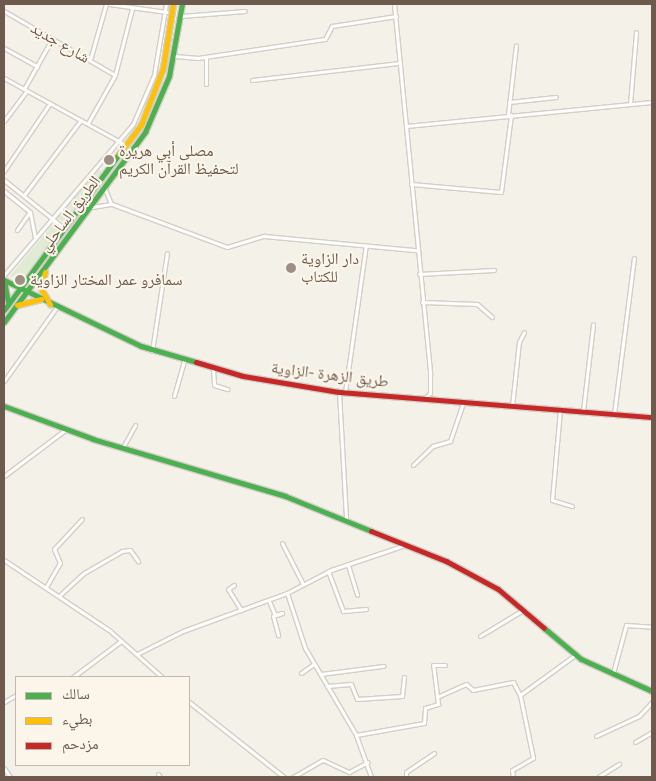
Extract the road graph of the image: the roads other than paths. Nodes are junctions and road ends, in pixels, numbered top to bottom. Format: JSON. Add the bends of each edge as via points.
{"nodes":[{"id":1,"x":108,"y":4,"type":"edge"},
{"id":2,"x":166,"y":4,"type":"edge"},
{"id":3,"x":173,"y":4,"type":"edge"},
{"id":4,"x":182,"y":4,"type":"edge"},
{"id":5,"x":394,"y":4,"type":"edge"},
{"id":6,"x":132,"y":9,"type":"junction"},
{"id":7,"x":4,"y":11,"type":"edge"},
{"id":8,"x":244,"y":11,"type":"dead end"},
{"id":9,"x":166,"y":12,"type":"junction"},
{"id":10,"x":181,"y":16,"type":"junction"},
{"id":11,"x":396,"y":16,"type":"junction"},
{"id":12,"x":636,"y":32,"type":"dead end"},
{"id":13,"x":52,"y":39,"type":"junction"},
{"id":14,"x":516,"y":45,"type":"dead end"},
{"id":15,"x":4,"y":48,"type":"edge"},
{"id":16,"x":175,"y":56,"type":"junction"},
{"id":17,"x":206,"y":57,"type":"junction"},
{"id":18,"x":90,"y":60,"type":"junction"},
{"id":19,"x":400,"y":63,"type":"junction"},
{"id":20,"x":37,"y":66,"type":"junction"},
{"id":21,"x":115,"y":75,"type":"junction"},
{"id":22,"x":4,"y":78,"type":"edge"},
{"id":23,"x":252,"y":80,"type":"dead end"},
{"id":24,"x":206,"y":84,"type":"dead end"},
{"id":25,"x":26,"y":90,"type":"junction"},
{"id":26,"x":556,"y":97,"type":"dead end"},
{"id":27,"x":509,"y":102,"type":"junction"},
{"id":28,"x":652,"y":102,"type":"edge"},
{"id":29,"x":50,"y":103,"type":"junction"},
{"id":30,"x":630,"y":104,"type":"junction"},
{"id":31,"x":510,"y":115,"type":"junction"},
{"id":32,"x":82,"y":120,"type":"junction"},
{"id":33,"x":4,"y":121,"type":"edge"},
{"id":34,"x":88,"y":123,"type":"junction"},
{"id":35,"x":406,"y":126,"type":"junction"},
{"id":36,"x":119,"y":141,"type":"junction"},
{"id":37,"x":127,"y":146,"type":"junction"},
{"id":38,"x":4,"y":171,"type":"edge"},
{"id":39,"x":4,"y":180,"type":"edge"},
{"id":40,"x":411,"y":184,"type":"junction"},
{"id":41,"x":105,"y":189,"type":"junction"},
{"id":42,"x":4,"y":193,"type":"edge"},
{"id":43,"x":24,"y":195,"type":"junction"},
{"id":44,"x":112,"y":204,"type":"junction"},
{"id":45,"x":92,"y":207,"type":"junction"},
{"id":46,"x":30,"y":212,"type":"junction"},
{"id":47,"x":52,"y":218,"type":"junction"},
{"id":48,"x":65,"y":229,"type":"junction"},
{"id":49,"x":17,"y":230,"type":"dead end"},
{"id":50,"x":36,"y":238,"type":"junction"},
{"id":51,"x":366,"y":245,"type":"junction"},
{"id":52,"x":416,"y":250,"type":"junction"},
{"id":53,"x":167,"y":253,"type":"dead end"},
{"id":54,"x":634,"y":258,"type":"dead end"},
{"id":55,"x":47,"y":266,"type":"junction"},
{"id":56,"x":494,"y":270,"type":"dead end"},
{"id":57,"x":419,"y":274,"type":"junction"},
{"id":58,"x":4,"y":275,"type":"edge"},
{"id":59,"x":4,"y":280,"type":"edge"},
{"id":60,"x":21,"y":289,"type":"junction"},
{"id":61,"x":9,"y":292,"type":"junction"},
{"id":62,"x":27,"y":292,"type":"junction"},
{"id":63,"x":4,"y":298,"type":"edge"},
{"id":64,"x":41,"y":300,"type":"junction"},
{"id":65,"x":422,"y":302,"type":"junction"},
{"id":66,"x":50,"y":304,"type":"junction"},
{"id":67,"x":16,"y":306,"type":"junction"},
{"id":68,"x":5,"y":308,"type":"edge"},
{"id":69,"x":56,"y":308,"type":"junction"},
{"id":70,"x":492,"y":317,"type":"dead end"},
{"id":71,"x":4,"y":322,"type":"edge"},
{"id":72,"x":593,"y":325,"type":"dead end"},
{"id":73,"x":524,"y":332,"type":"dead end"},
{"id":74,"x":152,"y":350,"type":"junction"},
{"id":75,"x":184,"y":360,"type":"junction"},
{"id":76,"x":213,"y":369,"type":"junction"},
{"id":77,"x":4,"y":381,"type":"edge"},
{"id":78,"x":227,"y":388,"type":"dead end"},
{"id":79,"x":339,"y":392,"type":"junction"},
{"id":80,"x":345,"y":392,"type":"junction"},
{"id":81,"x":174,"y":396,"type":"dead end"},
{"id":82,"x":424,"y":399,"type":"junction"},
{"id":83,"x":462,"y":402,"type":"junction"},
{"id":84,"x":4,"y":406,"type":"edge"},
{"id":85,"x":512,"y":406,"type":"junction"},
{"id":86,"x":560,"y":409,"type":"junction"},
{"id":87,"x":583,"y":411,"type":"junction"},
{"id":88,"x":614,"y":414,"type":"junction"},
{"id":89,"x":652,"y":417,"type":"edge"},
{"id":90,"x":135,"y":425,"type":"dead end"},
{"id":91,"x":65,"y":430,"type":"junction"},
{"id":92,"x":122,"y":448,"type":"junction"},
{"id":93,"x":413,"y":465,"type":"dead end"},
{"id":94,"x":4,"y":476,"type":"edge"},
{"id":95,"x":572,"y":506,"type":"dead end"},
{"id":96,"x":82,"y":519,"type":"dead end"},
{"id":97,"x":346,"y":519,"type":"junction"},
{"id":98,"x":282,"y":543,"type":"dead end"},
{"id":99,"x":406,"y":544,"type":"junction"},
{"id":100,"x":4,"y":560,"type":"edge"},
{"id":101,"x":138,"y":561,"type":"dead end"},
{"id":102,"x":348,"y":565,"type":"junction"},
{"id":103,"x":328,"y":571,"type":"junction"},
{"id":104,"x":303,"y":584,"type":"junction"},
{"id":105,"x":234,"y":585,"type":"dead end"},
{"id":106,"x":46,"y":587,"type":"junction"},
{"id":107,"x":287,"y":593,"type":"junction"},
{"id":108,"x":357,"y":595,"type":"dead end"},
{"id":109,"x":59,"y":596,"type":"junction"},
{"id":110,"x":269,"y":601,"type":"junction"},
{"id":111,"x":366,"y":609,"type":"dead end"},
{"id":112,"x":241,"y":610,"type":"junction"},
{"id":113,"x":523,"y":610,"type":"junction"},
{"id":114,"x":652,"y":627,"type":"edge"},
{"id":115,"x":278,"y":635,"type":"dead end"},
{"id":116,"x":480,"y":636,"type":"dead end"},
{"id":117,"x":121,"y":640,"type":"junction"},
{"id":118,"x":137,"y":654,"type":"junction"},
{"id":119,"x":575,"y":655,"type":"junction"},
{"id":120,"x":314,"y":664,"type":"junction"},
{"id":121,"x":445,"y":665,"type":"dead end"},
{"id":122,"x":383,"y":666,"type":"dead end"},
{"id":123,"x":301,"y":673,"type":"dead end"},
{"id":124,"x":320,"y":674,"type":"junction"},
{"id":125,"x":74,"y":676,"type":"edge"},
{"id":126,"x":161,"y":676,"type":"edge"},
{"id":127,"x":612,"y":676,"type":"junction"},
{"id":128,"x":404,"y":678,"type":"dead end"},
{"id":129,"x":327,"y":686,"type":"junction"},
{"id":130,"x":652,"y":691,"type":"edge"},
{"id":131,"x":520,"y":695,"type":"junction"},
{"id":132,"x":15,"y":696,"type":"edge"},
{"id":133,"x":437,"y":697,"type":"junction"},
{"id":134,"x":4,"y":702,"type":"edge"},
{"id":135,"x":652,"y":702,"type":"edge"},
{"id":136,"x":190,"y":703,"type":"edge"},
{"id":137,"x":652,"y":732,"type":"edge"},
{"id":138,"x":356,"y":735,"type":"junction"},
{"id":139,"x":596,"y":736,"type":"dead end"},
{"id":140,"x":635,"y":742,"type":"dead end"},
{"id":141,"x":434,"y":752,"type":"dead end"},
{"id":142,"x":368,"y":762,"type":"junction"},
{"id":143,"x":619,"y":764,"type":"dead end"},
{"id":144,"x":4,"y":768,"type":"edge"},
{"id":145,"x":10,"y":777,"type":"edge"},
{"id":146,"x":284,"y":777,"type":"edge"},
{"id":147,"x":293,"y":777,"type":"edge"},
{"id":148,"x":371,"y":777,"type":"edge"},
{"id":149,"x":406,"y":777,"type":"edge"},
{"id":150,"x":512,"y":777,"type":"edge"},
{"id":151,"x":598,"y":777,"type":"edge"}],
"edges":[{"from":1,"to":6,"type":"street"},
{"from":1,"to":18,"type":"street"},
{"from":2,"to":9,"type":"street"},
{"from":3,"to":37,"type":"main road","name":"الطريق الساحلي","via":[[159,82]]},
{"from":4,"to":10,"type":"main road","name":"الطريق الساحلي"},
{"from":5,"to":11,"type":"street"},
{"from":6,"to":9,"type":"street"},
{"from":6,"to":21,"type":"street"},
{"from":7,"to":13,"type":"street","name":"شارع جديد"},
{"from":8,"to":10,"type":"street"},
{"from":9,"to":36,"type":"street","via":[[147,95]]},
{"from":10,"to":16,"type":"main road","name":"الطريق الساحلي"},
{"from":11,"to":17,"type":"street","via":[[332,26],[325,39]]},
{"from":11,"to":19,"type":"street"},
{"from":12,"to":30,"type":"street"},
{"from":13,"to":18,"type":"street","name":"شارع جديد"},
{"from":13,"to":20,"type":"street"},
{"from":14,"to":27,"type":"street"},
{"from":15,"to":20,"type":"street"},
{"from":16,"to":17,"type":"street"},
{"from":16,"to":41,"type":"main road","name":"الطريق الساحلي","via":[[156,111]]},
{"from":17,"to":24,"type":"street"},
{"from":18,"to":21,"type":"street","name":"شارع جديد"},
{"from":19,"to":23,"type":"street"},
{"from":19,"to":35,"type":"street"},
{"from":20,"to":25,"type":"street"},
{"from":21,"to":34,"type":"street"},
{"from":22,"to":25,"type":"street"},
{"from":25,"to":29,"type":"street"},
{"from":25,"to":33,"type":"street"},
{"from":26,"to":27,"type":"street"},
{"from":27,"to":31,"type":"street"},
{"from":28,"to":30,"type":"street"},
{"from":29,"to":32,"type":"street"},
{"from":29,"to":38,"type":"street"},
{"from":30,"to":31,"type":"street"},
{"from":31,"to":35,"type":"street"},
{"from":31,"to":40,"type":"street","via":[[501,192]]},
{"from":32,"to":34,"type":"street"},
{"from":32,"to":43,"type":"street"},
{"from":34,"to":36,"type":"street"},
{"from":35,"to":40,"type":"street"},
{"from":36,"to":37,"type":"street"},
{"from":36,"to":47,"type":"street"},
{"from":37,"to":48,"type":"main road","name":"الطريق الساحلي"},
{"from":39,"to":43,"type":"street"},
{"from":40,"to":52,"type":"street"},
{"from":41,"to":44,"type":"street"},
{"from":41,"to":45,"type":"main road","name":"الطريق الساحلي"},
{"from":42,"to":46,"type":"street"},
{"from":43,"to":47,"type":"street"},
{"from":44,"to":45,"type":"street"},
{"from":44,"to":51,"type":"street","via":[[227,247],[264,236]]},
{"from":45,"to":55,"type":"main road","name":"الطريق الساحلي"},
{"from":46,"to":49,"type":"street"},
{"from":46,"to":50,"type":"street"},
{"from":47,"to":48,"type":"street"},
{"from":47,"to":50,"type":"street"},
{"from":48,"to":60,"type":"main road","name":"الطريق الساحلي"},
{"from":50,"to":58,"type":"street"},
{"from":51,"to":52,"type":"street"},
{"from":51,"to":80,"type":"street"},
{"from":52,"to":57,"type":"street"},
{"from":53,"to":74,"type":"street"},
{"from":54,"to":88,"type":"street"},
{"from":55,"to":62,"type":"main road","name":"الطريق الساحلي"},
{"from":55,"to":66,"type":"main road","via":[[40,287]]},
{"from":56,"to":57,"type":"street"},
{"from":57,"to":65,"type":"street"},
{"from":59,"to":60,"type":"main road","name":"طريق الزهرة -الزاوية"},
{"from":59,"to":61,"type":"main road"},
{"from":60,"to":62,"type":"main road","name":"طريق الزهرة -الزاوية"},
{"from":60,"to":68,"type":"main road","name":"الطريق الساحلي"},
{"from":61,"to":63,"type":"street"},
{"from":61,"to":68,"type":"main road"},
{"from":62,"to":64,"type":"main road","name":"طريق الزهرة -الزاوية"},
{"from":62,"to":67,"type":"main road","name":"الطريق الساحلي"},
{"from":64,"to":66,"type":"main road","name":"طريق الزهرة -الزاوية"},
{"from":64,"to":67,"type":"main road"},
{"from":65,"to":70,"type":"street","via":[[477,304]]},
{"from":65,"to":82,"type":"street","via":[[430,384]]},
{"from":66,"to":69,"type":"main road","name":"طريق الزهرة -الزاوية"},
{"from":67,"to":71,"type":"main road","name":"الطريق الساحلي"},
{"from":69,"to":74,"type":"main road","name":"طريق الزهرة -الزاوية"},
{"from":69,"to":77,"type":"street"},
{"from":72,"to":87,"type":"street"},
{"from":73,"to":85,"type":"street","via":[[519,342]]},
{"from":74,"to":75,"type":"main road","name":"طريق الزهرة -الزاوية"},
{"from":75,"to":76,"type":"main road","name":"طريق الزهرة -الزاوية"},
{"from":75,"to":81,"type":"street"},
{"from":76,"to":78,"type":"street","via":[[214,385]]},
{"from":76,"to":79,"type":"main road","name":"طريق الزهرة -الزاوية"},
{"from":79,"to":80,"type":"main road","name":"طريق الزهرة -الزاوية"},
{"from":79,"to":97,"type":"street"},
{"from":80,"to":82,"type":"main road","name":"طريق الزهرة -الزاوية"},
{"from":82,"to":83,"type":"main road","name":"طريق الزهرة -الزاوية"},
{"from":83,"to":85,"type":"main road","name":"طريق الزهرة -الزاوية"},
{"from":83,"to":93,"type":"street","via":[[450,441],[433,446]]},
{"from":84,"to":91,"type":"main road"},
{"from":85,"to":86,"type":"main road","name":"طريق الزهرة -الزاوية"},
{"from":86,"to":87,"type":"main road","name":"طريق الزهرة -الزاوية"},
{"from":86,"to":95,"type":"street","via":[[552,500]]},
{"from":87,"to":88,"type":"main road","name":"طريق الزهرة -الزاوية"},
{"from":88,"to":89,"type":"main road","name":"طريق الزهرة -الزاوية"},
{"from":90,"to":92,"type":"street"},
{"from":91,"to":92,"type":"main road"},
{"from":91,"to":94,"type":"street"},
{"from":92,"to":97,"type":"main road","via":[[264,489]]},
{"from":96,"to":106,"type":"street","via":[[54,549],[60,563]]},
{"from":97,"to":99,"type":"main road"},
{"from":98,"to":104,"type":"street"},
{"from":99,"to":102,"type":"street"},
{"from":99,"to":113,"type":"main road","via":[[473,574]]},
{"from":100,"to":106,"type":"street"},
{"from":101,"to":109,"type":"street","via":[[130,550],[122,551],[84,573]]},
{"from":102,"to":103,"type":"street"},
{"from":102,"to":108,"type":"street"},
{"from":103,"to":104,"type":"street"},
{"from":103,"to":111,"type":"street","via":[[342,611]]},
{"from":104,"to":107,"type":"street"},
{"from":105,"to":112,"type":"street","via":[[228,589]]},
{"from":106,"to":109,"type":"street"},
{"from":107,"to":110,"type":"street"},
{"from":107,"to":120,"type":"street"},
{"from":109,"to":117,"type":"street"},
{"from":110,"to":112,"type":"street"},
{"from":110,"to":115,"type":"street","via":[[275,615],[282,613],[273,616]]},
{"from":112,"to":118,"type":"street"},
{"from":113,"to":116,"type":"street"},
{"from":113,"to":119,"type":"main road"},
{"from":114,"to":127,"type":"street","via":[[626,625]]},
{"from":117,"to":118,"type":"street"},
{"from":117,"to":125,"type":"street"},
{"from":118,"to":126,"type":"street"},
{"from":119,"to":127,"type":"main road"},
{"from":119,"to":131,"type":"street"},
{"from":120,"to":123,"type":"street"},
{"from":120,"to":124,"type":"street"},
{"from":121,"to":133,"type":"street","via":[[433,665]]},
{"from":122,"to":124,"type":"street"},
{"from":124,"to":129,"type":"street"},
{"from":127,"to":130,"type":"main road"},
{"from":128,"to":129,"type":"street","via":[[402,696],[357,698],[350,684]]},
{"from":129,"to":138,"type":"street"},
{"from":131,"to":133,"type":"street","via":[[510,680],[479,690],[466,684]]},
{"from":131,"to":150,"type":"street","via":[[533,760],[512,770]]},
{"from":132,"to":134,"type":"street"},
{"from":133,"to":138,"type":"street","via":[[437,706],[425,709],[424,723]]},
{"from":135,"to":139,"type":"street","via":[[639,716]]},
{"from":136,"to":146,"type":"street"},
{"from":137,"to":140,"type":"street"},
{"from":138,"to":142,"type":"street"},
{"from":141,"to":149,"type":"street","via":[[406,772]]},
{"from":142,"to":147,"type":"street","via":[[349,772],[323,760]]},
{"from":142,"to":148,"type":"street"},
{"from":143,"to":151,"type":"street"},
{"from":144,"to":145,"type":"street"}]}
